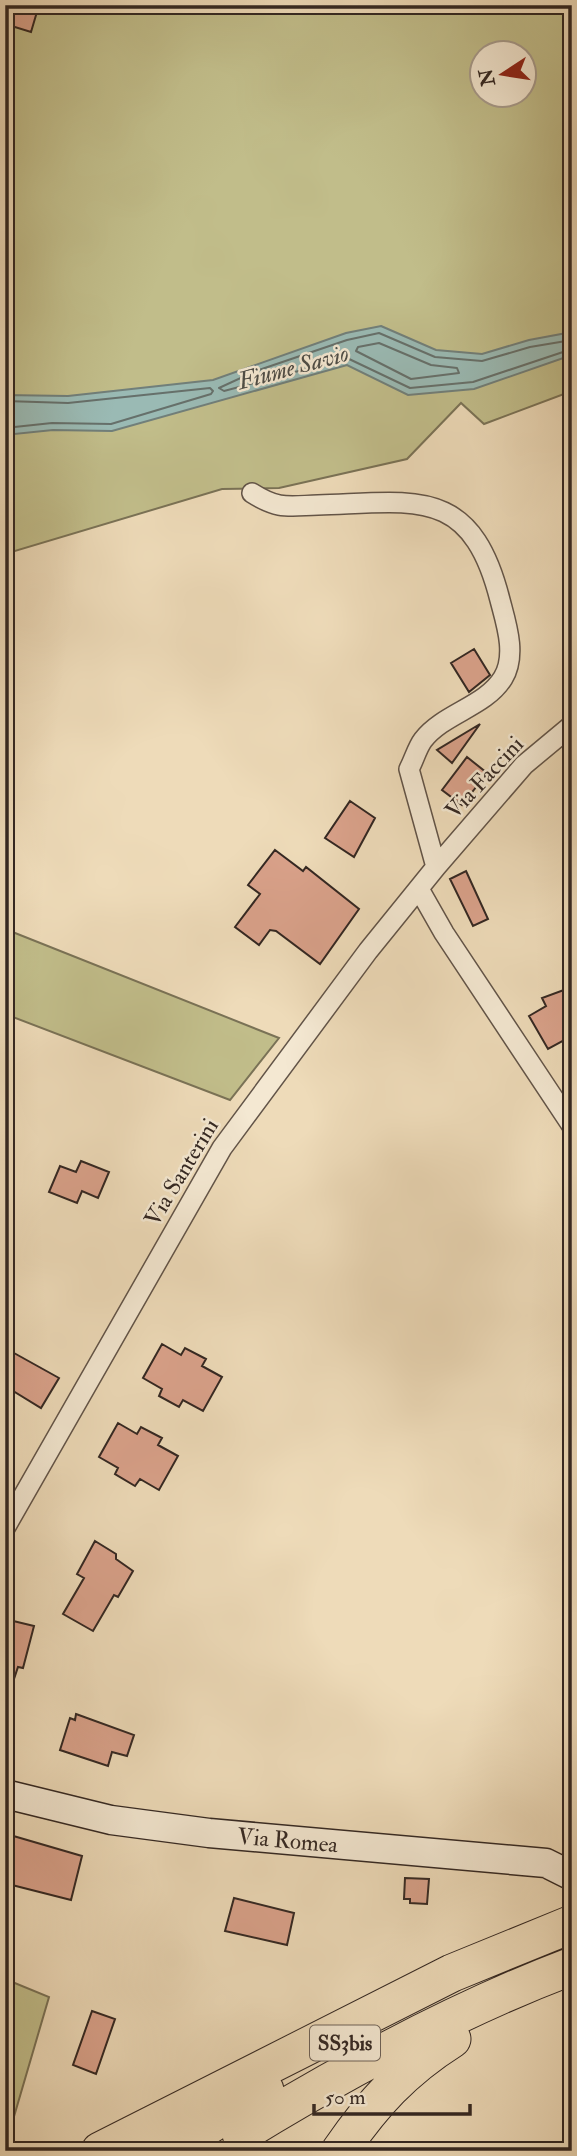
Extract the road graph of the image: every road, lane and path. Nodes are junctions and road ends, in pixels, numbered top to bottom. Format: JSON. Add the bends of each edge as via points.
{"nodes":[{"id":1,"x":252,"y":494,"type":"dead end"},
{"id":2,"x":572,"y":725,"type":"edge"},
{"id":3,"x":436,"y":867,"type":"junction"},
{"id":4,"x":419,"y":889,"type":"junction"},
{"id":5,"x":572,"y":1126,"type":"edge"},
{"id":6,"x":5,"y":1528,"type":"edge"},
{"id":7,"x":5,"y":1794,"type":"edge"},
{"id":8,"x":572,"y":1875,"type":"edge"},
{"id":9,"x":572,"y":1924,"type":"edge"},
{"id":10,"x":572,"y":1939,"type":"edge"},
{"id":11,"x":549,"y":1968,"type":"edge"},
{"id":12,"x":100,"y":2151,"type":"edge"},
{"id":13,"x":168,"y":2151,"type":"edge"},
{"id":14,"x":214,"y":2151,"type":"edge"},
{"id":15,"x":340,"y":2151,"type":"edge"}],
"edges":[{"from":1,"to":3,"type":"street","via":[[273,507],[416,502],[454,517],[482,550],[499,596],[510,656],[503,678],[486,696],[423,741],[410,769]]},
{"from":2,"to":3,"type":"street","name":"Via Faccini","via":[[524,765]]},
{"from":3,"to":4,"type":"street","name":"Via Santerini"},
{"from":4,"to":5,"type":"street"},
{"from":4,"to":6,"type":"street","name":"Via Santerini","via":[[222,1148]]},
{"from":7,"to":8,"type":"main road","name":"Via Romea","via":[[111,1820],[546,1863]]},
{"from":9,"to":11,"type":"highway"},
{"from":10,"to":11,"type":"highway","number":"SS3bis"},
{"from":11,"to":12,"type":"highway","via":[[314,2040]]},
{"from":11,"to":13,"type":"highway","number":"SS3bis","via":[[458,1986],[320,2056]]},
{"from":11,"to":14,"type":"highway","number":"SS3bis","via":[[331,2078]]},
{"from":11,"to":15,"type":"highway","via":[[413,2064],[367,2111]]}]}
